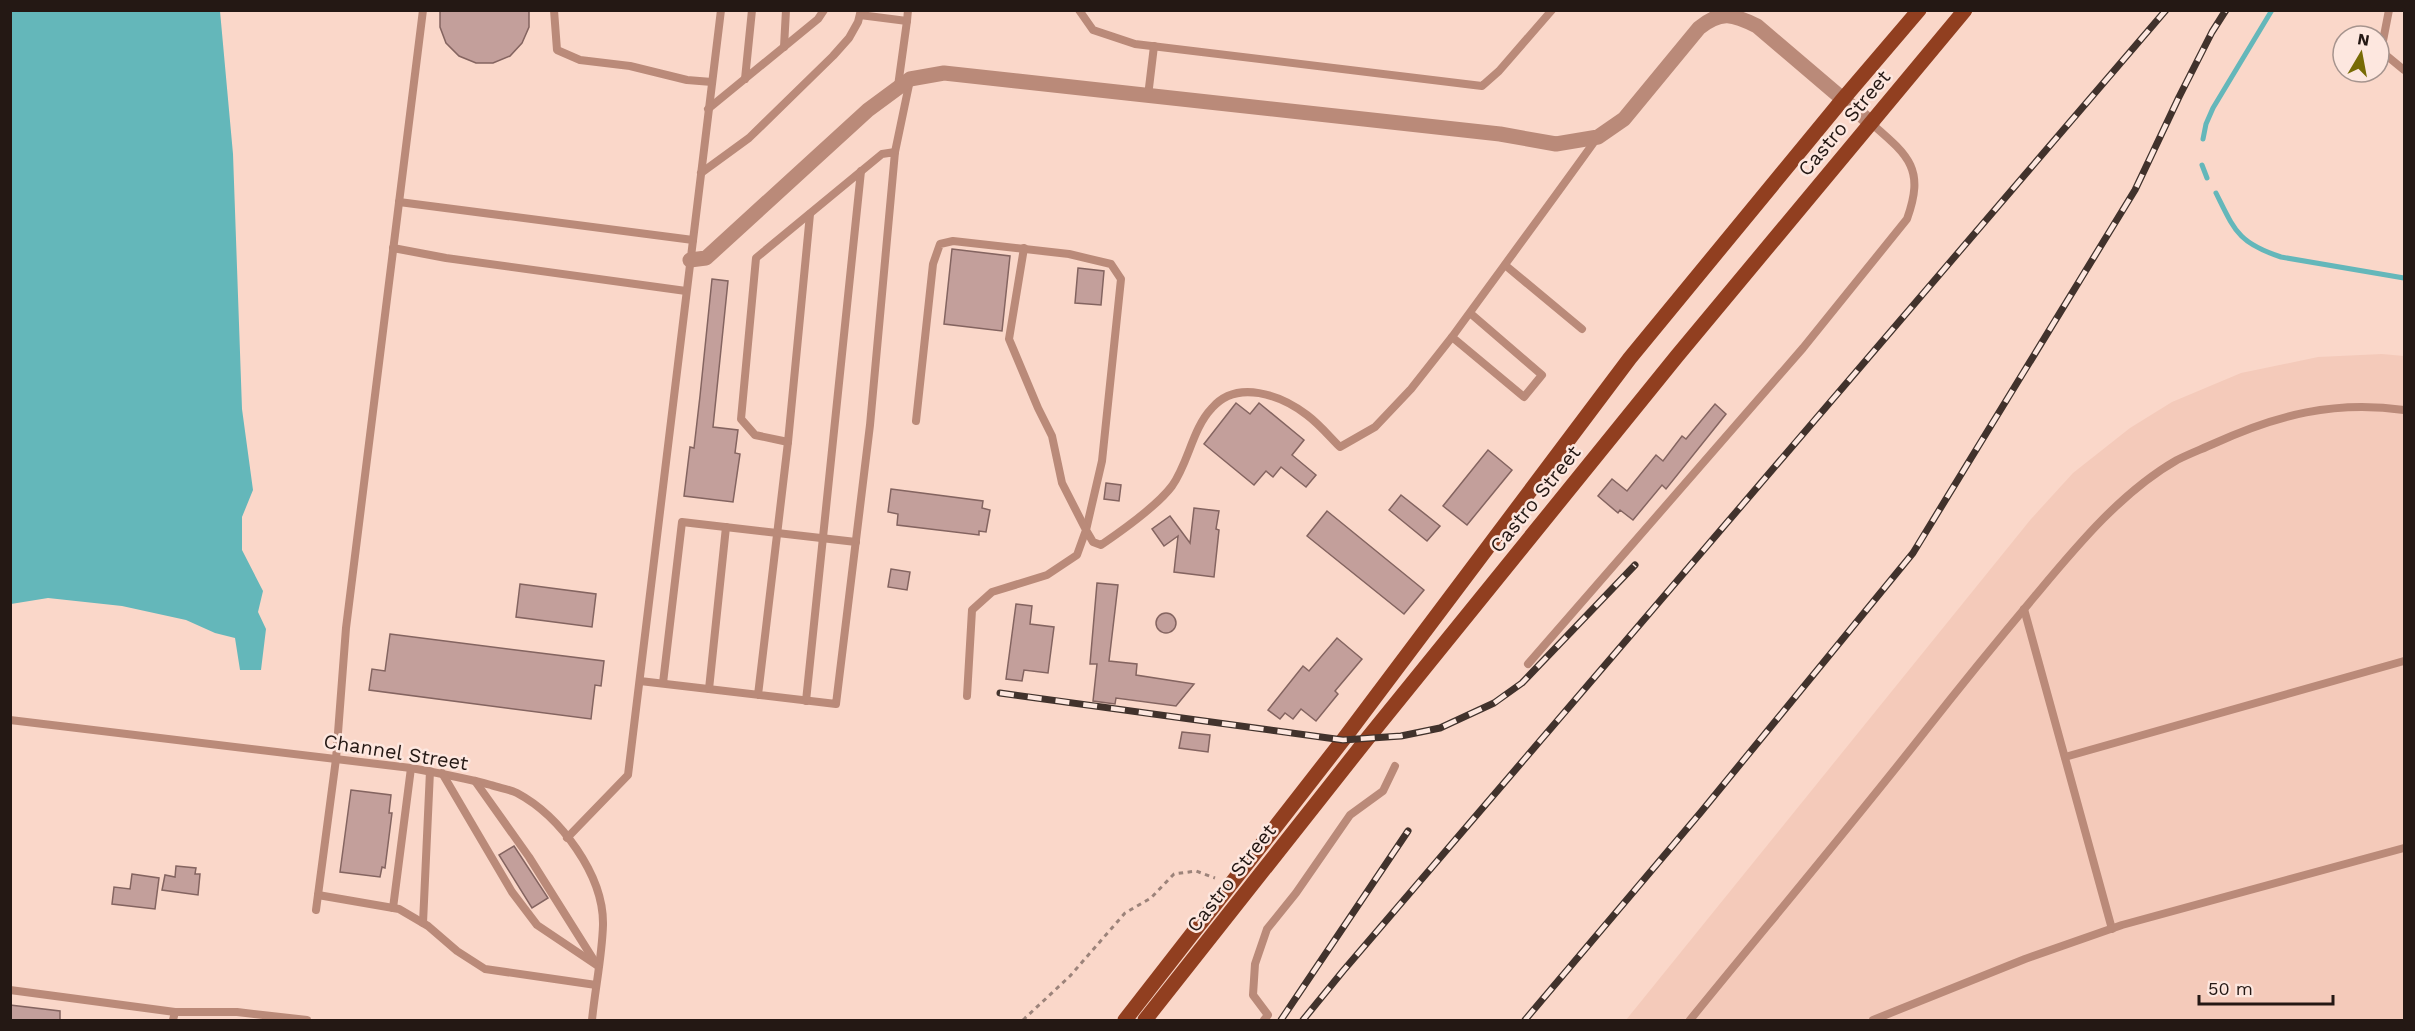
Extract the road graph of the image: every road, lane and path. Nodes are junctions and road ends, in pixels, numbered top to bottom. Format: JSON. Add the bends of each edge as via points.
{"nodes":[{"id":1,"x":423,"y":10,"type":"edge"},
{"id":2,"x":554,"y":10,"type":"edge"},
{"id":3,"x":721,"y":10,"type":"edge"},
{"id":4,"x":752,"y":10,"type":"edge"},
{"id":5,"x":786,"y":10,"type":"edge"},
{"id":6,"x":824,"y":10,"type":"edge"},
{"id":7,"x":908,"y":10,"type":"edge"},
{"id":8,"x":1079,"y":10,"type":"edge"},
{"id":9,"x":1552,"y":10,"type":"edge"},
{"id":10,"x":1919,"y":10,"type":"edge"},
{"id":11,"x":1965,"y":10,"type":"edge"},
{"id":12,"x":2389,"y":10,"type":"edge"},
{"id":13,"x":860,"y":13,"type":"edge"},
{"id":14,"x":1735,"y":13,"type":"edge"},
{"id":15,"x":907,"y":21,"type":"junction"},
{"id":16,"x":1154,"y":46,"type":"junction"},
{"id":17,"x":784,"y":47,"type":"junction"},
{"id":18,"x":2404,"y":70,"type":"edge"},
{"id":19,"x":745,"y":79,"type":"junction"},
{"id":20,"x":712,"y":82,"type":"junction"},
{"id":21,"x":904,"y":84,"type":"junction"},
{"id":22,"x":1148,"y":96,"type":"junction"},
{"id":23,"x":1843,"y":99,"type":"junction"},
{"id":24,"x":708,"y":109,"type":"junction"},
{"id":25,"x":1872,"y":124,"type":"junction"},
{"id":26,"x":1598,"y":137,"type":"junction"},
{"id":27,"x":895,"y":152,"type":"junction"},
{"id":28,"x":861,"y":171,"type":"junction"},
{"id":29,"x":701,"y":173,"type":"junction"},
{"id":30,"x":399,"y":202,"type":"junction"},
{"id":31,"x":810,"y":214,"type":"junction"},
{"id":32,"x":693,"y":240,"type":"junction"},
{"id":33,"x":393,"y":248,"type":"junction"},
{"id":34,"x":1024,"y":248,"type":"junction"},
{"id":35,"x":690,"y":260,"type":"junction"},
{"id":36,"x":1505,"y":265,"type":"junction"},
{"id":37,"x":686,"y":291,"type":"junction"},
{"id":38,"x":1470,"y":313,"type":"junction"},
{"id":39,"x":1582,"y":328,"type":"dead end"},
{"id":40,"x":1452,"y":337,"type":"junction"},
{"id":41,"x":2404,"y":410,"type":"edge"},
{"id":42,"x":916,"y":421,"type":"dead end"},
{"id":43,"x":788,"y":442,"type":"junction"},
{"id":44,"x":726,"y":527,"type":"junction"},
{"id":45,"x":1086,"y":530,"type":"junction"},
{"id":46,"x":777,"y":532,"type":"junction"},
{"id":47,"x":823,"y":538,"type":"junction"},
{"id":48,"x":856,"y":542,"type":"junction"},
{"id":49,"x":2024,"y":609,"type":"junction"},
{"id":50,"x":2404,"y":662,"type":"edge"},
{"id":51,"x":1528,"y":664,"type":"dead end"},
{"id":52,"x":640,"y":681,"type":"junction"},
{"id":53,"x":663,"y":683,"type":"junction"},
{"id":54,"x":709,"y":689,"type":"junction"},
{"id":55,"x":758,"y":695,"type":"junction"},
{"id":56,"x":967,"y":696,"type":"dead end"},
{"id":57,"x":806,"y":701,"type":"junction"},
{"id":58,"x":10,"y":720,"type":"edge"},
{"id":59,"x":2065,"y":757,"type":"junction"},
{"id":60,"x":336,"y":759,"type":"junction"},
{"id":61,"x":1395,"y":765,"type":"dead end"},
{"id":62,"x":411,"y":768,"type":"junction"},
{"id":63,"x":430,"y":771,"type":"junction"},
{"id":64,"x":442,"y":773,"type":"junction"},
{"id":65,"x":475,"y":781,"type":"junction"},
{"id":66,"x":567,"y":838,"type":"junction"},
{"id":67,"x":2404,"y":848,"type":"edge"},
{"id":68,"x":1232,"y":884,"type":"junction"},
{"id":69,"x":318,"y":896,"type":"junction"},
{"id":70,"x":393,"y":908,"type":"junction"},
{"id":71,"x":316,"y":910,"type":"dead end"},
{"id":72,"x":423,"y":923,"type":"junction"},
{"id":73,"x":2112,"y":929,"type":"junction"},
{"id":74,"x":598,"y":966,"type":"junction"},
{"id":75,"x":596,"y":985,"type":"junction"},
{"id":76,"x":10,"y":990,"type":"edge"},
{"id":77,"x":175,"y":1012,"type":"junction"},
{"id":78,"x":173,"y":1020,"type":"edge"},
{"id":79,"x":307,"y":1020,"type":"edge"},
{"id":80,"x":592,"y":1020,"type":"edge"},
{"id":81,"x":1023,"y":1020,"type":"edge"},
{"id":82,"x":1125,"y":1020,"type":"edge"},
{"id":83,"x":1145,"y":1020,"type":"edge"},
{"id":84,"x":1264,"y":1020,"type":"edge"},
{"id":85,"x":1690,"y":1020,"type":"edge"},
{"id":86,"x":1874,"y":1020,"type":"edge"}],
"edges":[{"from":1,"to":30,"type":"lane"},
{"from":2,"to":20,"type":"lane","via":[[556,50],[580,60]]},
{"from":3,"to":20,"type":"lane"},
{"from":4,"to":19,"type":"lane"},
{"from":5,"to":17,"type":"lane"},
{"from":6,"to":17,"type":"lane"},
{"from":7,"to":15,"type":"lane"},
{"from":8,"to":16,"type":"lane","via":[[1093,30]]},
{"from":9,"to":16,"type":"lane","via":[[1482,86]]},
{"from":10,"to":23,"type":"main road","name":"Castro Street"},
{"from":11,"to":25,"type":"main road","name":"Castro Street"},
{"from":12,"to":18,"type":"lane","via":[[2381,51]]},
{"from":13,"to":15,"type":"lane"},
{"from":13,"to":29,"type":"lane","via":[[849,38],[789,100],[749,138]]},
{"from":14,"to":23,"type":"street","via":[[1757,26]]},
{"from":14,"to":26,"type":"street","via":[[1713,16],[1699,28],[1624,119]]},
{"from":15,"to":21,"type":"lane"},
{"from":16,"to":22,"type":"lane"},
{"from":17,"to":19,"type":"lane"},
{"from":19,"to":24,"type":"lane"},
{"from":20,"to":24,"type":"lane"},
{"from":21,"to":22,"type":"street","via":[[944,73]]},
{"from":21,"to":27,"type":"lane"},
{"from":21,"to":35,"type":"street","via":[[868,110],[706,258]]},
{"from":22,"to":26,"type":"street","via":[[1500,134],[1556,144]]},
{"from":23,"to":25,"type":"street"},
{"from":23,"to":68,"type":"main road","name":"Castro Street","via":[[1630,358]]},
{"from":24,"to":29,"type":"lane"},
{"from":25,"to":51,"type":"lane","via":[[1909,163],[1916,182],[1907,219],[1796,357]]},
{"from":25,"to":83,"type":"main road","name":"Castro Street","via":[[1677,356]]},
{"from":26,"to":36,"type":"lane"},
{"from":27,"to":28,"type":"lane","via":[[882,154]]},
{"from":27,"to":48,"type":"lane"},
{"from":28,"to":31,"type":"lane"},
{"from":28,"to":47,"type":"lane"},
{"from":29,"to":32,"type":"lane"},
{"from":30,"to":32,"type":"lane"},
{"from":30,"to":33,"type":"lane"},
{"from":31,"to":43,"type":"lane"},
{"from":31,"to":43,"type":"lane","via":[[756,258],[741,419],[755,435]]},
{"from":32,"to":35,"type":"lane"},
{"from":33,"to":37,"type":"lane"},
{"from":33,"to":60,"type":"lane","via":[[346,628]]},
{"from":34,"to":42,"type":"lane","via":[[953,241],[940,244],[933,264]]},
{"from":34,"to":45,"type":"lane","via":[[1009,339],[1052,436],[1062,483]]},
{"from":34,"to":45,"type":"lane","via":[[1111,264],[1121,279],[1102,460]]},
{"from":35,"to":37,"type":"lane"},
{"from":36,"to":38,"type":"lane"},
{"from":36,"to":39,"type":"lane"},
{"from":37,"to":52,"type":"lane"},
{"from":38,"to":40,"type":"lane"},
{"from":38,"to":40,"type":"lane","via":[[1542,375],[1524,397]]},
{"from":40,"to":45,"type":"lane","via":[[1375,427],[1340,447],[1306,414],[1264,392],[1232,392],[1211,408],[1172,486],[1132,524],[1101,545],[1093,542]]},
{"from":41,"to":49,"type":"lane","via":[[2324,409],[2280,417],[2177,460],[2136,490],[2077,547]]},
{"from":43,"to":46,"type":"lane"},
{"from":44,"to":46,"type":"lane"},
{"from":44,"to":53,"type":"lane","via":[[682,522]]},
{"from":44,"to":54,"type":"lane"},
{"from":45,"to":56,"type":"lane","via":[[1077,555],[1047,575],[992,592],[972,610]]},
{"from":46,"to":47,"type":"lane"},
{"from":46,"to":55,"type":"lane"},
{"from":47,"to":48,"type":"lane"},
{"from":47,"to":57,"type":"lane"},
{"from":48,"to":57,"type":"lane","via":[[836,704]]},
{"from":49,"to":59,"type":"lane"},
{"from":49,"to":85,"type":"lane"},
{"from":50,"to":59,"type":"lane"},
{"from":52,"to":53,"type":"lane"},
{"from":52,"to":66,"type":"lane","via":[[628,775]]},
{"from":53,"to":54,"type":"lane"},
{"from":54,"to":55,"type":"lane"},
{"from":55,"to":57,"type":"lane"},
{"from":58,"to":60,"type":"lane","name":"Channel Street"},
{"from":59,"to":73,"type":"lane"},
{"from":60,"to":62,"type":"lane","name":"Channel Street"},
{"from":60,"to":69,"type":"lane"},
{"from":61,"to":84,"type":"lane","via":[[1383,791],[1350,815],[1267,929],[1255,964],[1253,995],[1268,1015]]},
{"from":62,"to":63,"type":"lane","name":"Channel Street"},
{"from":62,"to":70,"type":"lane"},
{"from":63,"to":64,"type":"lane","name":"Channel Street"},
{"from":63,"to":72,"type":"lane"},
{"from":64,"to":65,"type":"lane","name":"Channel Street"},
{"from":64,"to":74,"type":"lane","via":[[537,925]]},
{"from":65,"to":66,"type":"lane","name":"Channel Street","via":[[516,792],[541,809]]},
{"from":65,"to":74,"type":"lane"},
{"from":66,"to":74,"type":"lane","name":"Channel Street","via":[[585,862],[598,895],[603,924]]},
{"from":67,"to":73,"type":"lane"},
{"from":68,"to":81,"type":"path","via":[[1196,871],[1174,874],[1150,898],[1125,913],[1070,976]]},
{"from":68,"to":82,"type":"main road","name":"Castro Street"},
{"from":69,"to":70,"type":"lane"},
{"from":69,"to":71,"type":"lane"},
{"from":70,"to":72,"type":"lane"},
{"from":72,"to":75,"type":"lane","via":[[485,969]]},
{"from":73,"to":86,"type":"lane"},
{"from":74,"to":75,"type":"lane","name":"Channel Street"},
{"from":75,"to":80,"type":"lane","name":"Channel Street"},
{"from":76,"to":77,"type":"lane"},
{"from":77,"to":78,"type":"lane"},
{"from":77,"to":79,"type":"lane","via":[[237,1012]]}]}
